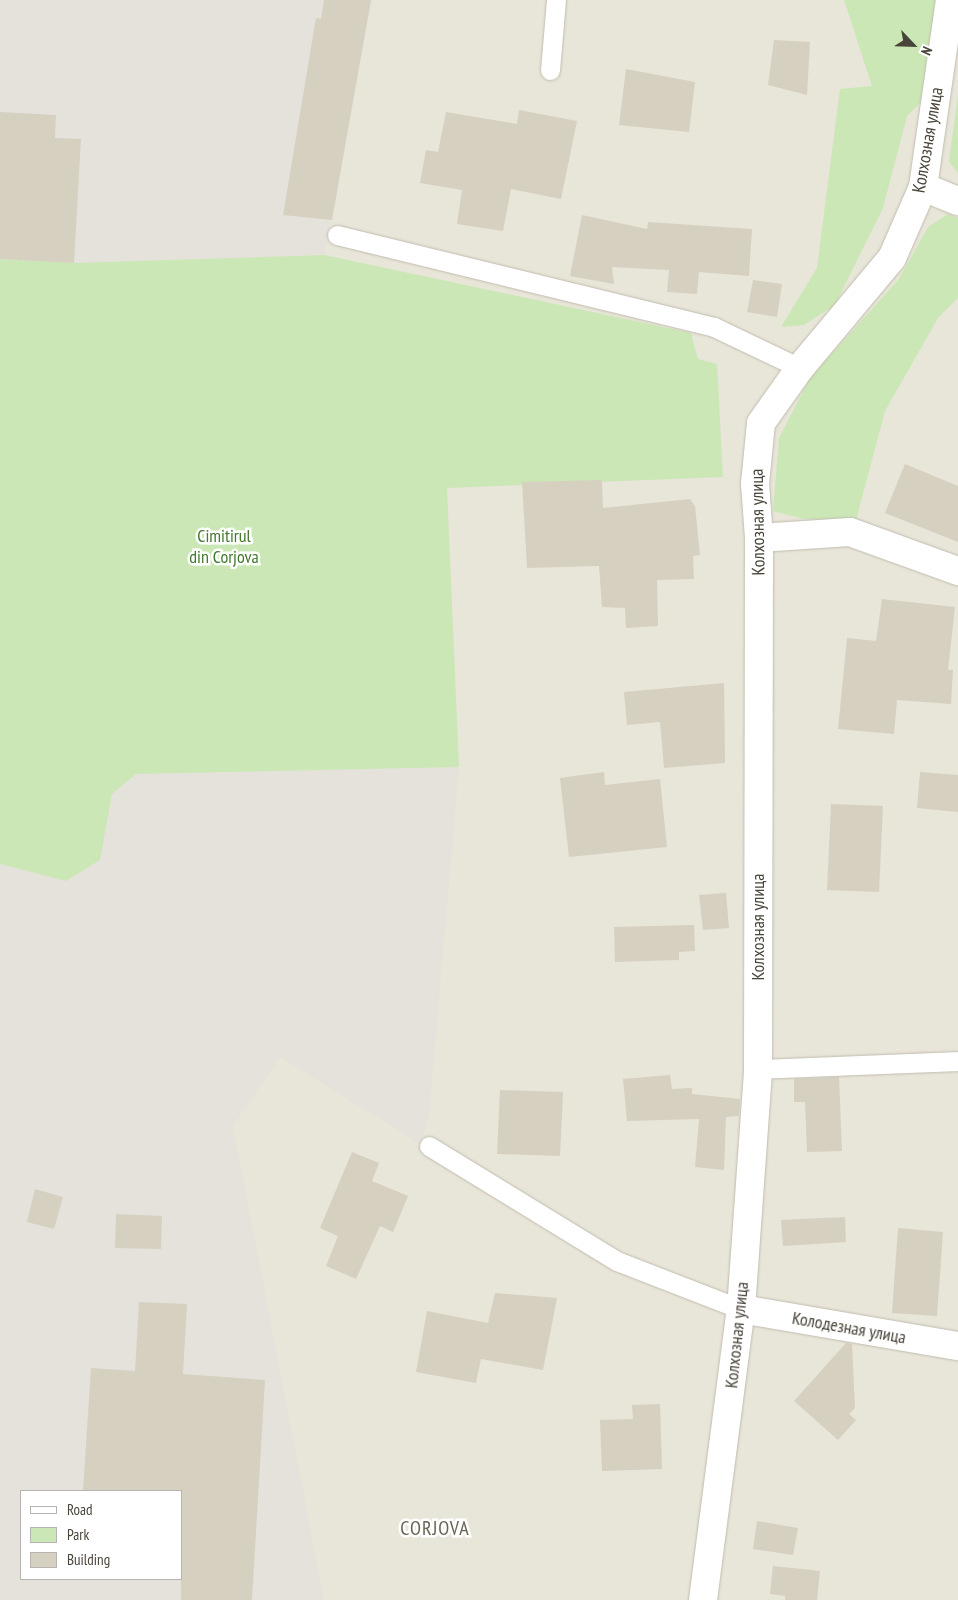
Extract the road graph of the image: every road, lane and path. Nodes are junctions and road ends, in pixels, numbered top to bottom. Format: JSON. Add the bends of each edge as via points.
{"nodes":[{"id":1,"x":556,"y":0,"type":"edge"},
{"id":2,"x":950,"y":0,"type":"edge"},
{"id":3,"x":550,"y":70,"type":"dead end"},
{"id":4,"x":923,"y":188,"type":"junction"},
{"id":5,"x":958,"y":201,"type":"edge"},
{"id":6,"x":337,"y":235,"type":"dead end"},
{"id":7,"x":800,"y":368,"type":"junction"},
{"id":8,"x":759,"y":538,"type":"junction"},
{"id":9,"x":958,"y":571,"type":"edge"},
{"id":10,"x":958,"y":1061,"type":"edge"},
{"id":11,"x":758,"y":1069,"type":"junction"},
{"id":12,"x":429,"y":1146,"type":"dead end"},
{"id":13,"x":741,"y":1308,"type":"junction"},
{"id":14,"x":958,"y":1346,"type":"edge"},
{"id":15,"x":703,"y":1600,"type":"edge"}],
"edges":[{"from":1,"to":3,"type":"lane"},
{"from":2,"to":4,"type":"street","name":"Колхозная улица"},
{"from":4,"to":5,"type":"street"},
{"from":4,"to":7,"type":"street","name":"Колхозная улица","via":[[892,258]]},
{"from":6,"to":7,"type":"lane","via":[[714,327]]},
{"from":7,"to":8,"type":"street","name":"Колхозная улица","via":[[761,423],[754,484]]},
{"from":8,"to":9,"type":"street","via":[[850,532]]},
{"from":8,"to":11,"type":"street","name":"Колхозная улица"},
{"from":10,"to":11,"type":"lane"},
{"from":11,"to":13,"type":"street","name":"Колхозная улица"},
{"from":12,"to":13,"type":"lane","via":[[617,1262]]},
{"from":13,"to":14,"type":"street","name":"Колодезная улица"},
{"from":13,"to":15,"type":"street","name":"Колхозная улица"}]}
